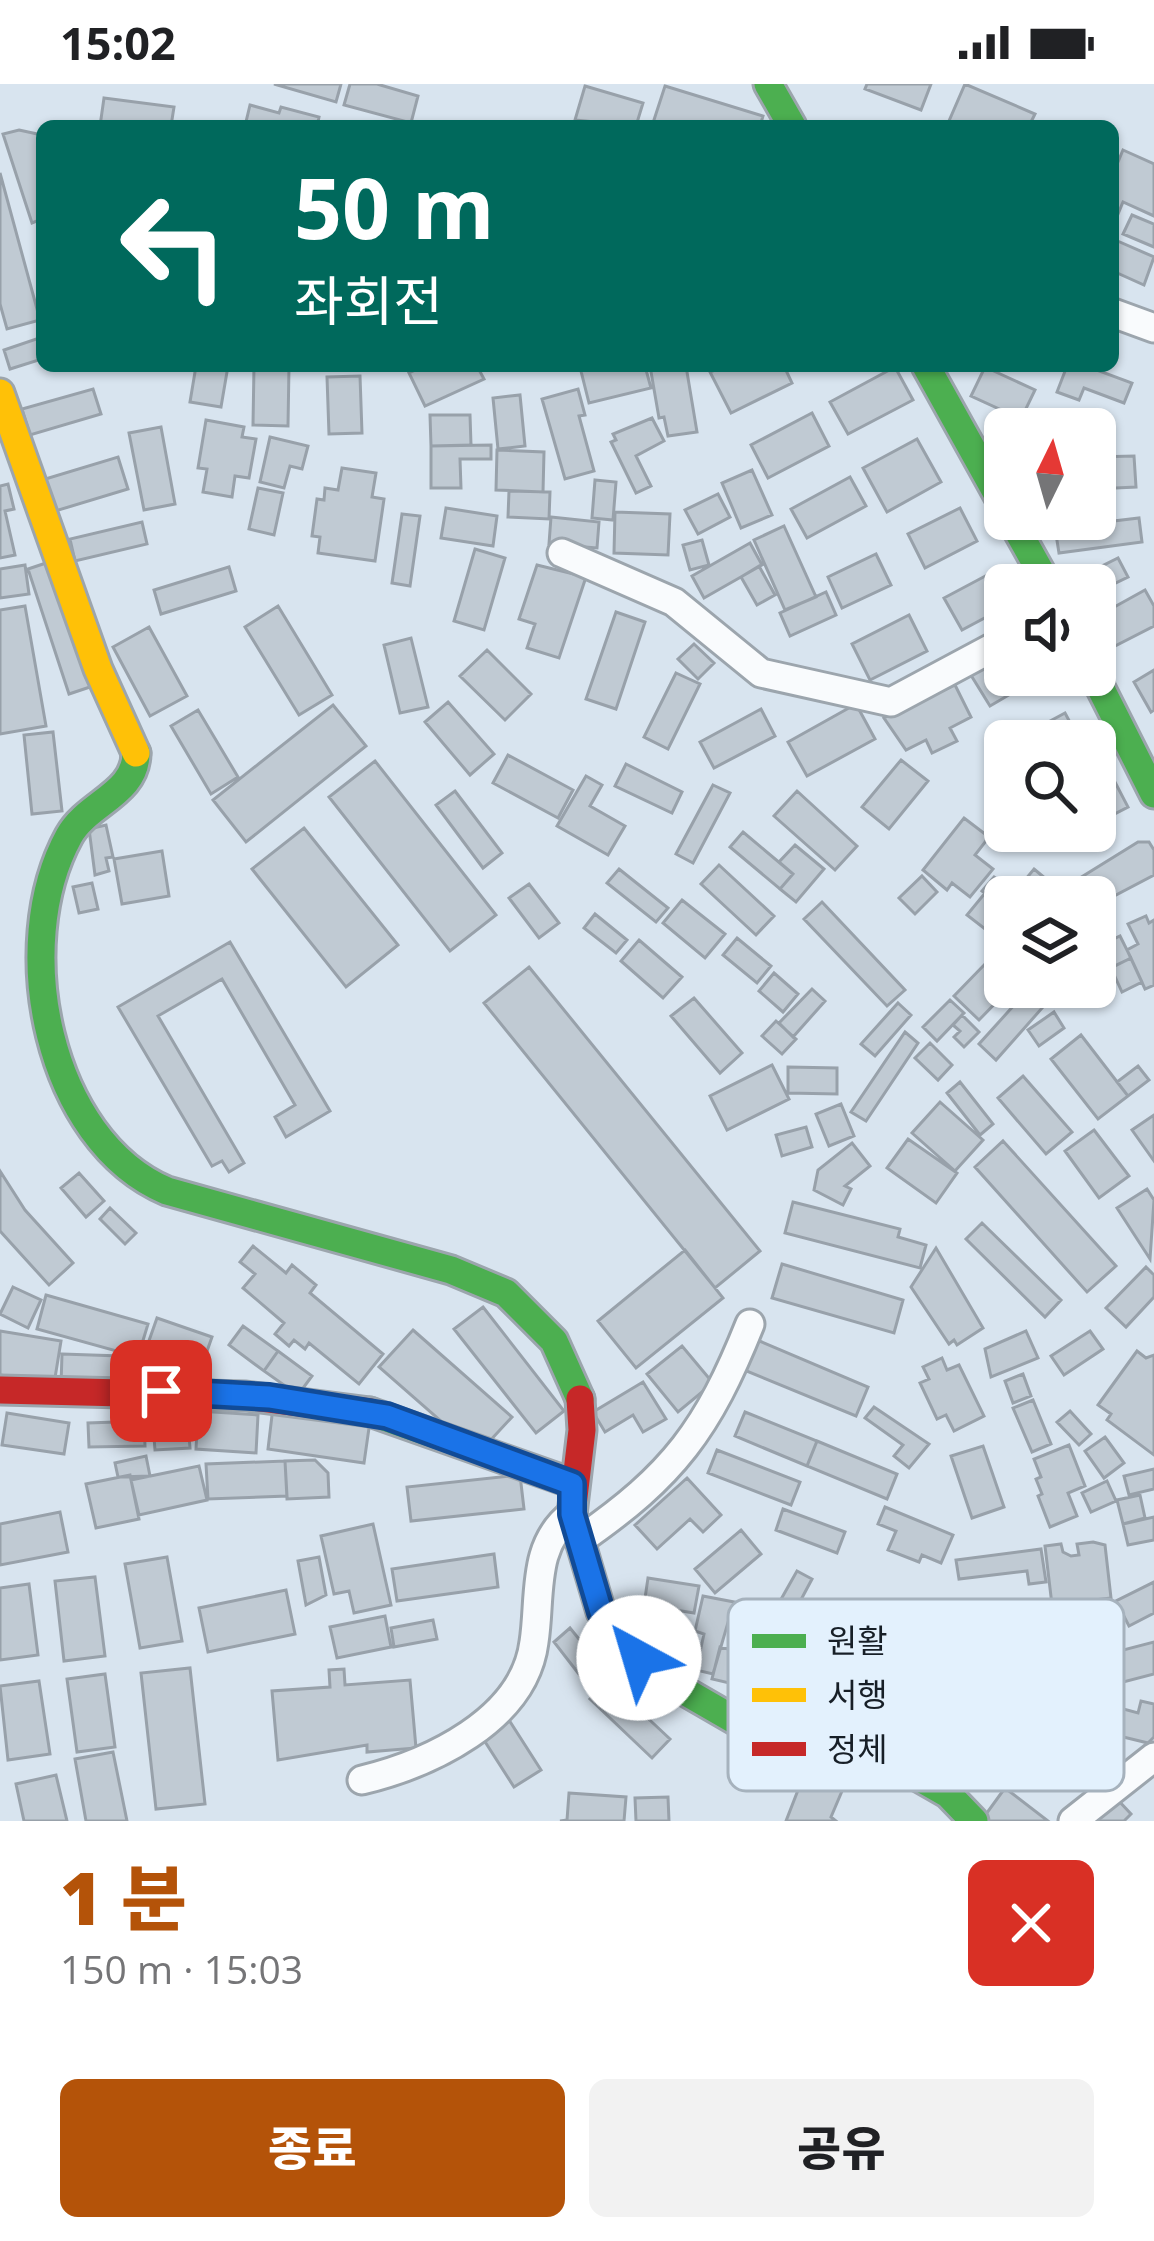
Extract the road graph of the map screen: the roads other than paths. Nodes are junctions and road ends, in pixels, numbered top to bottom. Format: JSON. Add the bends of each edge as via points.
{"nodes":[{"id":1,"x":768,"y":84,"type":"edge"},
{"id":2,"x":789,"y":120,"type":"edge"},
{"id":3,"x":1119,"y":315,"type":"edge"},
{"id":4,"x":1154,"y":328,"type":"edge"},
{"id":5,"x":929,"y":372,"type":"edge"},
{"id":6,"x":0,"y":393,"type":"edge"},
{"id":7,"x":984,"y":470,"type":"edge"},
{"id":8,"x":562,"y":553,"type":"dead end"},
{"id":9,"x":984,"y":651,"type":"edge"},
{"id":10,"x":1105,"y":696,"type":"edge"},
{"id":11,"x":1154,"y":794,"type":"edge"},
{"id":12,"x":750,"y":1324,"type":"dead end"},
{"id":13,"x":0,"y":1390,"type":"edge"},
{"id":14,"x":572,"y":1484,"type":"junction"},
{"id":15,"x":576,"y":1527,"type":"junction"},
{"id":16,"x":728,"y":1715,"type":"edge"},
{"id":17,"x":1154,"y":1757,"type":"edge"},
{"id":18,"x":362,"y":1780,"type":"dead end"},
{"id":19,"x":1124,"y":1781,"type":"edge"},
{"id":20,"x":943,"y":1791,"type":"edge"},
{"id":21,"x":1111,"y":1791,"type":"edge"},
{"id":22,"x":974,"y":1821,"type":"edge"},
{"id":23,"x":1073,"y":1821,"type":"edge"}],
"edges":[{"from":1,"to":2,"type":"street"},
{"from":3,"to":4,"type":"street"},
{"from":5,"to":7,"type":"street"},
{"from":6,"to":14,"type":"street","via":[[101,676],[136,749],[137,772],[128,784],[102,797],[69,834],[52,890],[44,967],[49,1034],[87,1124],[128,1174],[167,1190],[451,1270],[506,1293],[554,1340],[579,1388],[583,1430]]},
{"from":8,"to":9,"type":"street","via":[[674,602],[761,673],[891,702]]},
{"from":10,"to":11,"type":"street"},
{"from":12,"to":15,"type":"street","via":[[694,1441],[630,1505]]},
{"from":13,"to":14,"type":"street","via":[[100,1398],[220,1392],[332,1404],[387,1416]]},
{"from":14,"to":15,"type":"street"},
{"from":15,"to":16,"type":"street","via":[[601,1612],[639,1658],[698,1703]]},
{"from":15,"to":18,"type":"street","via":[[554,1528],[536,1589],[534,1646],[504,1702],[464,1738],[410,1768]]},
{"from":17,"to":19,"type":"street"},
{"from":20,"to":22,"type":"street"},
{"from":21,"to":23,"type":"street"}]}
